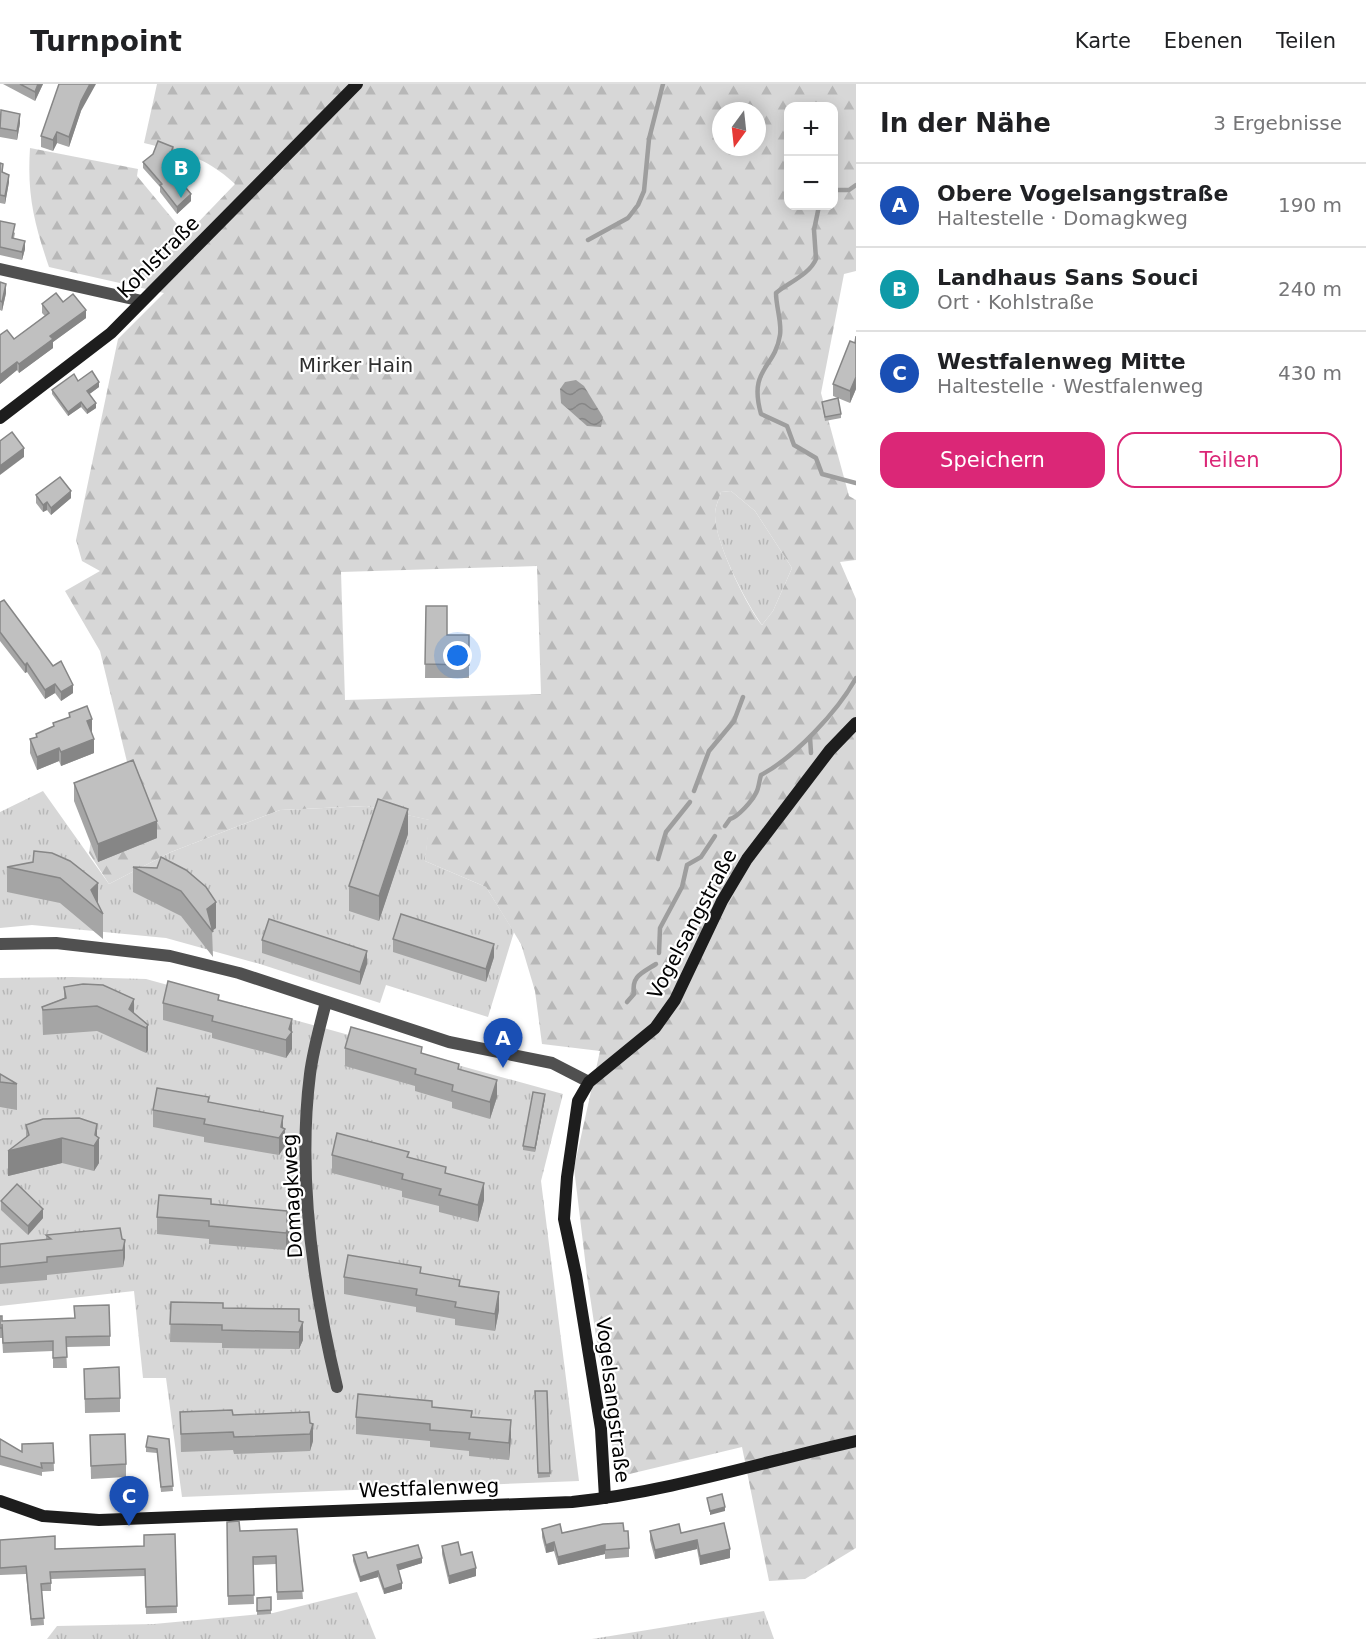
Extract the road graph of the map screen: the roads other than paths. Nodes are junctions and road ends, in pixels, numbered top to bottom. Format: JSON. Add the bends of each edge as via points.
{"nodes":[{"id":1,"x":357,"y":84,"type":"edge"},
{"id":2,"x":0,"y":269,"type":"edge"},
{"id":3,"x":142,"y":301,"type":"junction"},
{"id":4,"x":0,"y":418,"type":"edge"},
{"id":5,"x":856,"y":723,"type":"edge"},
{"id":6,"x":0,"y":944,"type":"edge"},
{"id":7,"x":326,"y":1002,"type":"junction"},
{"id":8,"x":589,"y":1082,"type":"junction"},
{"id":9,"x":337,"y":1387,"type":"dead end"},
{"id":10,"x":856,"y":1441,"type":"edge"},
{"id":11,"x":605,"y":1498,"type":"junction"},
{"id":12,"x":0,"y":1501,"type":"edge"}],
"edges":[{"from":1,"to":3,"type":"street","name":"Kohlstraße"},
{"from":2,"to":3,"type":"street"},
{"from":3,"to":4,"type":"street","name":"Kohlstraße","via":[[111,333]]},
{"from":5,"to":8,"type":"street","name":"Vogelsangstraße","via":[[830,750],[747,859],[722,901],[675,1000],[655,1028]]},
{"from":6,"to":7,"type":"street","via":[[56,943],[170,956],[239,973]]},
{"from":7,"to":8,"type":"street","via":[[449,1042],[552,1064]]},
{"from":7,"to":9,"type":"street","name":"Domagkweg","via":[[310,1076],[307,1170],[319,1302]]},
{"from":8,"to":11,"type":"street","name":"Vogelsangstraße","via":[[578,1101],[564,1219],[601,1429]]},
{"from":10,"to":11,"type":"street","name":"Westfalenweg"},
{"from":11,"to":12,"type":"street","name":"Westfalenweg","via":[[99,1520],[43,1516]]}]}
